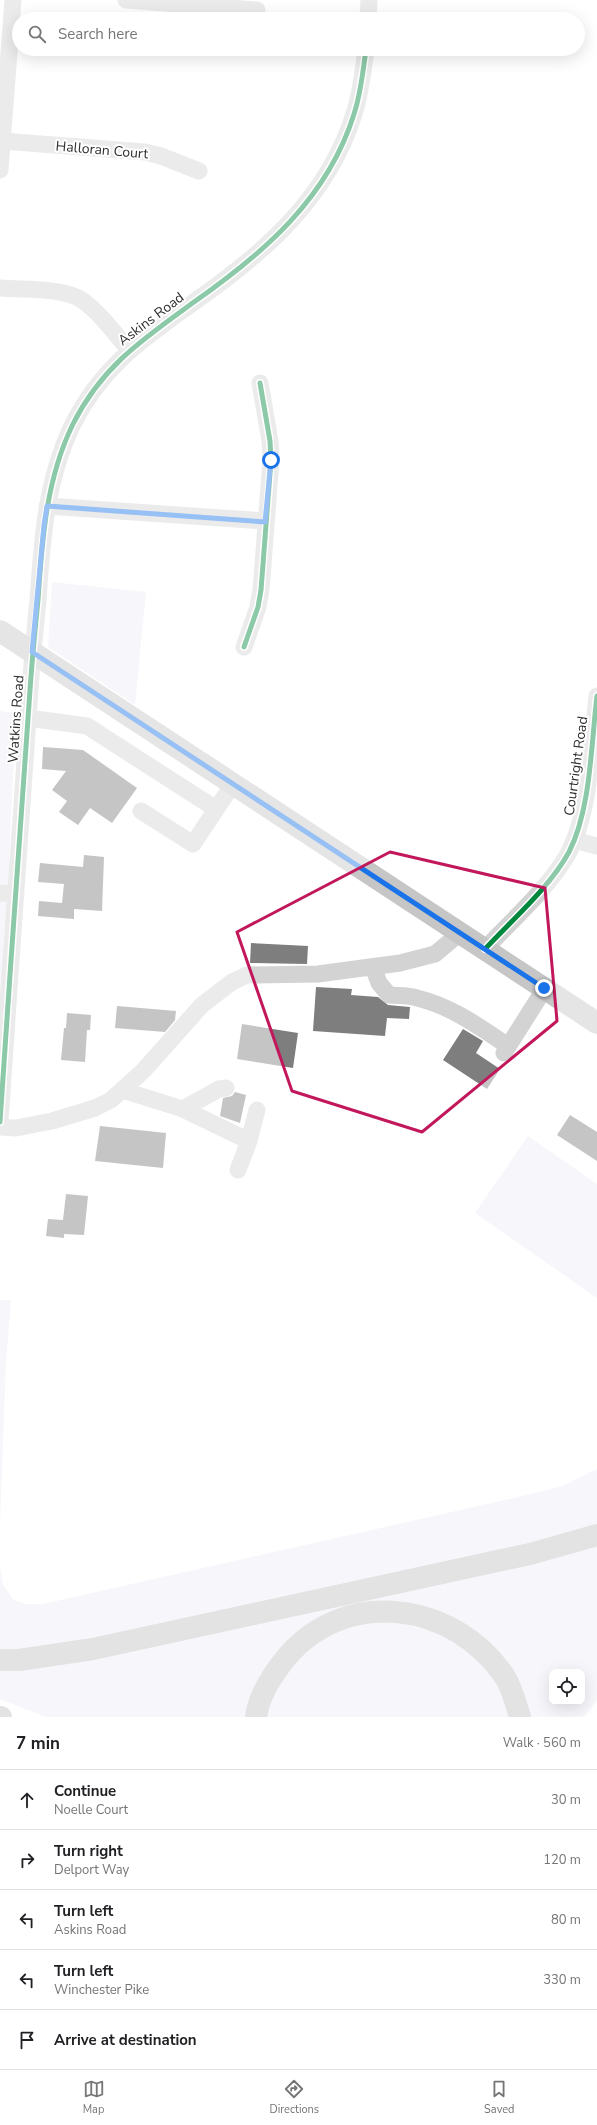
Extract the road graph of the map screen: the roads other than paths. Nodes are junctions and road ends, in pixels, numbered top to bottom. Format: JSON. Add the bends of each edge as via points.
{"nodes":[{"id":1,"x":13,"y":0,"type":"edge"},
{"id":2,"x":126,"y":0,"type":"edge"},
{"id":3,"x":369,"y":0,"type":"edge"},
{"id":4,"x":258,"y":10,"type":"dead end"},
{"id":5,"x":12,"y":12,"type":"edge"},
{"id":6,"x":368,"y":12,"type":"edge"},
{"id":7,"x":12,"y":13,"type":"edge"},
{"id":8,"x":365,"y":56,"type":"edge"},
{"id":9,"x":2,"y":141,"type":"junction"},
{"id":10,"x":0,"y":170,"type":"edge"},
{"id":11,"x":199,"y":171,"type":"dead end"},
{"id":12,"x":0,"y":288,"type":"edge"},
{"id":13,"x":129,"y":350,"type":"junction"},
{"id":14,"x":260,"y":383,"type":"dead end"},
{"id":15,"x":47,"y":506,"type":"junction"},
{"id":16,"x":265,"y":522,"type":"junction"},
{"id":17,"x":0,"y":632,"type":"edge"},
{"id":18,"x":244,"y":646,"type":"dead end"},
{"id":19,"x":32,"y":652,"type":"junction"},
{"id":20,"x":597,"y":696,"type":"edge"},
{"id":21,"x":28,"y":718,"type":"junction"},
{"id":22,"x":233,"y":784,"type":"junction"},
{"id":23,"x":216,"y":809,"type":"junction"},
{"id":24,"x":141,"y":810,"type":"dead end"},
{"id":25,"x":574,"y":840,"type":"junction"},
{"id":26,"x":597,"y":846,"type":"edge"},
{"id":27,"x":8,"y":894,"type":"edge"},
{"id":28,"x":460,"y":933,"type":"junction"},
{"id":29,"x":485,"y":950,"type":"junction"},
{"id":30,"x":373,"y":967,"type":"junction"},
{"id":31,"x":544,"y":988,"type":"junction"},
{"id":32,"x":597,"y":1023,"type":"edge"},
{"id":33,"x":2,"y":1072,"type":"edge"},
{"id":34,"x":226,"y":1088,"type":"dead end"},
{"id":35,"x":122,"y":1090,"type":"junction"},
{"id":36,"x":183,"y":1109,"type":"junction"},
{"id":37,"x":258,"y":1110,"type":"dead end"},
{"id":38,"x":0,"y":1122,"type":"edge"},
{"id":39,"x":0,"y":1127,"type":"edge"},
{"id":40,"x":248,"y":1141,"type":"junction"},
{"id":41,"x":238,"y":1170,"type":"dead end"},
{"id":42,"x":597,"y":1535,"type":"edge"},
{"id":43,"x":0,"y":1660,"type":"edge"},
{"id":44,"x":256,"y":1717,"type":"edge"},
{"id":45,"x":520,"y":1717,"type":"edge"}],
"edges":[{"from":1,"to":5,"type":"street"},
{"from":2,"to":4,"type":"street"},
{"from":3,"to":6,"type":"street"},
{"from":7,"to":9,"type":"street"},
{"from":8,"to":13,"type":"street","name":"Askins Road","via":[[355,114],[336,161],[312,198],[278,236]]},
{"from":9,"to":10,"type":"street"},
{"from":9,"to":11,"type":"street","name":"Halloran Court","via":[[145,152]]},
{"from":12,"to":13,"type":"street","via":[[58,292],[75,296],[89,306]]},
{"from":13,"to":15,"type":"street","name":"Askins Road","via":[[98,382],[75,420],[58,461]]},
{"from":14,"to":16,"type":"street","via":[[271,460]]},
{"from":15,"to":16,"type":"street"},
{"from":15,"to":19,"type":"street","name":"Askins Road"},
{"from":16,"to":18,"type":"street","via":[[258,607]]},
{"from":17,"to":19,"type":"main road"},
{"from":19,"to":21,"type":"street","name":"Watkins Road"},
{"from":19,"to":22,"type":"main road"},
{"from":20,"to":25,"type":"street","name":"Courtright Road","via":[[586,797]]},
{"from":21,"to":23,"type":"street","via":[[87,726]]},
{"from":21,"to":27,"type":"street","name":"Watkins Road"},
{"from":22,"to":23,"type":"street"},
{"from":22,"to":28,"type":"main road"},
{"from":23,"to":24,"type":"street","via":[[193,844]]},
{"from":25,"to":26,"type":"street"},
{"from":25,"to":29,"type":"street","name":"Courtright Road","via":[[557,870]]},
{"from":27,"to":33,"type":"street","name":"Watkins Road"},
{"from":28,"to":29,"type":"main road"},
{"from":28,"to":30,"type":"street","via":[[435,954]]},
{"from":29,"to":31,"type":"main road"},
{"from":30,"to":31,"type":"street","via":[[379,984],[389,995],[416,997],[461,1015],[506,1050]]},
{"from":30,"to":35,"type":"street","via":[[318,974],[247,975],[232,982],[202,1005],[175,1038]]},
{"from":31,"to":32,"type":"main road"},
{"from":33,"to":38,"type":"street","name":"Watkins Road"},
{"from":34,"to":36,"type":"street","via":[[219,1089]]},
{"from":35,"to":36,"type":"street"},
{"from":35,"to":39,"type":"street","via":[[111,1100],[95,1108],[52,1121],[16,1128]]},
{"from":36,"to":40,"type":"street"},
{"from":37,"to":40,"type":"street"},
{"from":40,"to":41,"type":"street"},
{"from":42,"to":43,"type":"highway","via":[[530,1554],[93,1649],[19,1660]]},
{"from":44,"to":45,"type":"highway","via":[[262,1696],[270,1681],[283,1662],[303,1641],[333,1622],[372,1612],[400,1612],[426,1617],[451,1627],[471,1640],[506,1678]]}]}
